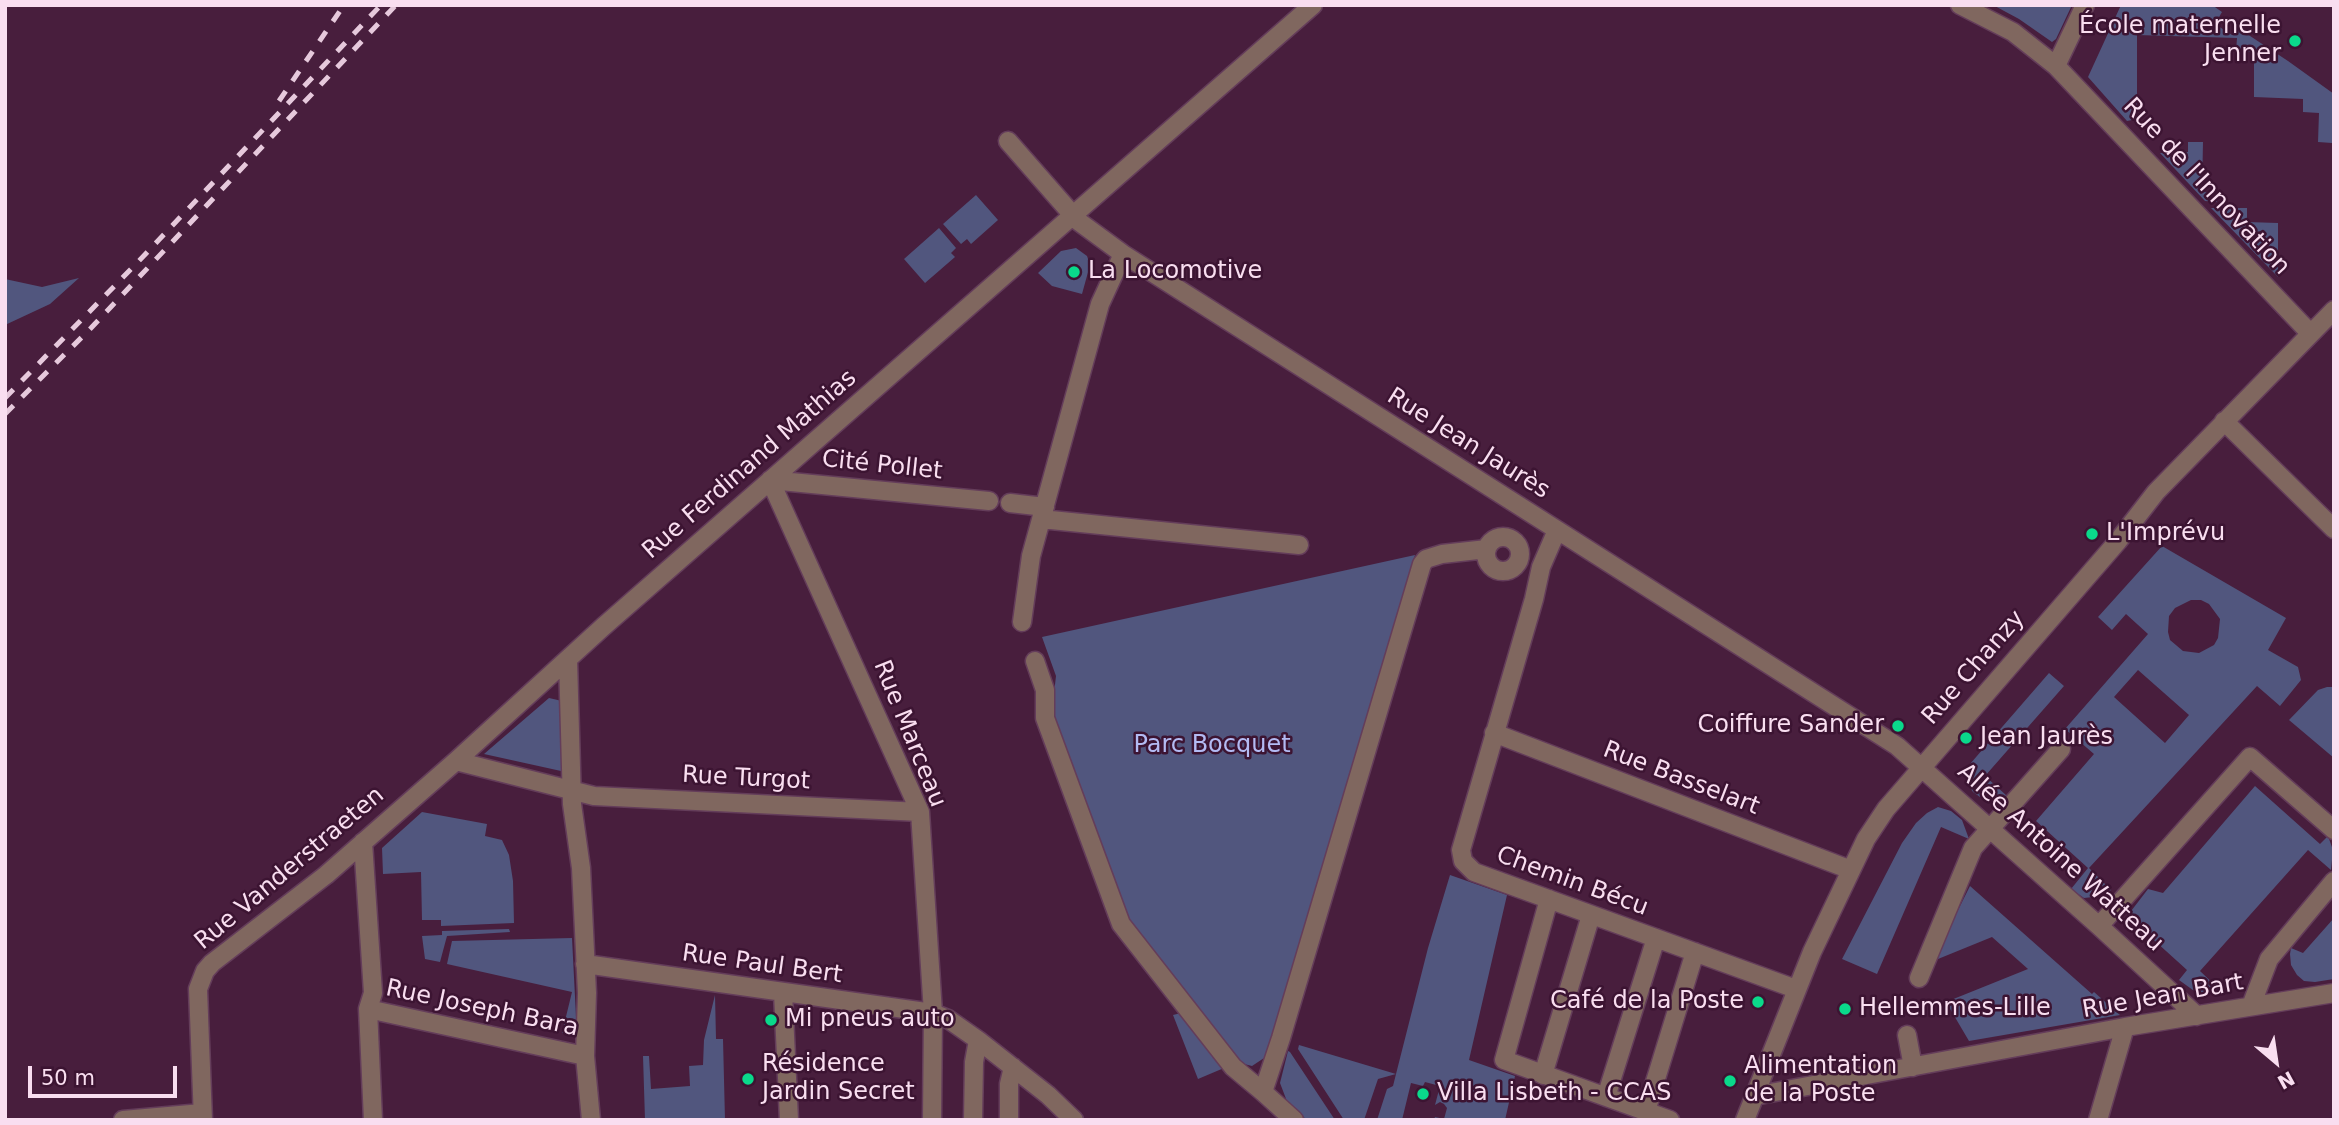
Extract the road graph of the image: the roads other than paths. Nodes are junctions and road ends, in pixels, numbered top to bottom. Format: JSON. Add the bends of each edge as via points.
{"nodes":[{"id":1,"x":1312,"y":5,"type":"edge"},
{"id":2,"x":1960,"y":5,"type":"edge"},
{"id":3,"x":2085,"y":5,"type":"edge"},
{"id":4,"x":2056,"y":65,"type":"junction"},
{"id":5,"x":1008,"y":141,"type":"dead end"},
{"id":6,"x":1073,"y":214,"type":"junction"},
{"id":7,"x":1123,"y":254,"type":"junction"},
{"id":8,"x":2334,"y":310,"type":"edge"},
{"id":9,"x":2310,"y":333,"type":"junction"},
{"id":10,"x":2224,"y":421,"type":"junction"},
{"id":11,"x":770,"y":480,"type":"junction"},
{"id":12,"x":989,"y":501,"type":"dead end"},
{"id":13,"x":1010,"y":503,"type":"dead end"},
{"id":14,"x":1043,"y":513,"type":"junction"},
{"id":15,"x":2334,"y":529,"type":"edge"},
{"id":16,"x":1557,"y":530,"type":"junction"},
{"id":17,"x":1299,"y":545,"type":"dead end"},
{"id":18,"x":1487,"y":549,"type":"dead end"},
{"id":19,"x":1022,"y":622,"type":"dead end"},
{"id":20,"x":568,"y":659,"type":"junction"},
{"id":21,"x":1035,"y":661,"type":"dead end"},
{"id":22,"x":1494,"y":733,"type":"junction"},
{"id":23,"x":2061,"y":749,"type":"dead end"},
{"id":24,"x":456,"y":761,"type":"junction"},
{"id":25,"x":1921,"y":766,"type":"junction"},
{"id":26,"x":571,"y":790,"type":"junction"},
{"id":27,"x":920,"y":812,"type":"junction"},
{"id":28,"x":1990,"y":829,"type":"junction"},
{"id":29,"x":2334,"y":830,"type":"edge"},
{"id":30,"x":363,"y":842,"type":"junction"},
{"id":31,"x":1851,"y":870,"type":"junction"},
{"id":32,"x":2334,"y":881,"type":"edge"},
{"id":33,"x":1549,"y":899,"type":"junction"},
{"id":34,"x":1591,"y":915,"type":"junction"},
{"id":35,"x":2099,"y":926,"type":"junction"},
{"id":36,"x":1656,"y":938,"type":"junction"},
{"id":37,"x":1695,"y":952,"type":"junction"},
{"id":38,"x":585,"y":964,"type":"junction"},
{"id":39,"x":1919,"y":978,"type":"dead end"},
{"id":40,"x":1796,"y":989,"type":"junction"},
{"id":41,"x":782,"y":993,"type":"junction"},
{"id":42,"x":2334,"y":993,"type":"edge"},
{"id":43,"x":2251,"y":1006,"type":"junction"},
{"id":44,"x":368,"y":1009,"type":"junction"},
{"id":45,"x":933,"y":1013,"type":"junction"},
{"id":46,"x":2197,"y":1016,"type":"junction"},
{"id":47,"x":2125,"y":1027,"type":"junction"},
{"id":48,"x":1907,"y":1035,"type":"dead end"},
{"id":49,"x":978,"y":1040,"type":"junction"},
{"id":50,"x":585,"y":1056,"type":"junction"},
{"id":51,"x":1013,"y":1067,"type":"junction"},
{"id":52,"x":1913,"y":1068,"type":"junction"},
{"id":53,"x":1543,"y":1075,"type":"junction"},
{"id":54,"x":1263,"y":1092,"type":"junction"},
{"id":55,"x":1754,"y":1096,"type":"junction"},
{"id":56,"x":1606,"y":1097,"type":"junction"},
{"id":57,"x":1646,"y":1111,"type":"junction"},
{"id":58,"x":203,"y":1116,"type":"edge"},
{"id":59,"x":123,"y":1120,"type":"edge"},
{"id":60,"x":373,"y":1120,"type":"edge"},
{"id":61,"x":591,"y":1120,"type":"edge"},
{"id":62,"x":789,"y":1120,"type":"edge"},
{"id":63,"x":932,"y":1120,"type":"edge"},
{"id":64,"x":973,"y":1120,"type":"edge"},
{"id":65,"x":1009,"y":1120,"type":"edge"},
{"id":66,"x":1074,"y":1120,"type":"edge"},
{"id":67,"x":1294,"y":1120,"type":"edge"},
{"id":68,"x":1671,"y":1120,"type":"edge"},
{"id":69,"x":1745,"y":1120,"type":"edge"},
{"id":70,"x":2098,"y":1120,"type":"edge"}],
"edges":[{"from":1,"to":6,"type":"street","name":"Rue Ferdinand Mathias"},
{"from":2,"to":4,"type":"street","name":"Rue de l'Innovation","via":[[2019,36]]},
{"from":3,"to":4,"type":"street"},
{"from":4,"to":9,"type":"street","name":"Rue de l'Innovation"},
{"from":5,"to":6,"type":"street","name":"Rue Jean Jaurès"},
{"from":6,"to":7,"type":"street","name":"Rue Jean Jaurès"},
{"from":6,"to":11,"type":"street","name":"Rue Ferdinand Mathias"},
{"from":7,"to":14,"type":"street","via":[[1100,304]]},
{"from":7,"to":16,"type":"street","name":"Rue Jean Jaurès"},
{"from":8,"to":9,"type":"street","name":"Rue Chanzy"},
{"from":9,"to":10,"type":"street","name":"Rue Chanzy"},
{"from":10,"to":15,"type":"street"},
{"from":10,"to":25,"type":"street","name":"Rue Chanzy","via":[[2143,506],[2118,541]]},
{"from":11,"to":12,"type":"street","name":"Cité Pollet"},
{"from":11,"to":20,"type":"street","name":"Rue Ferdinand Mathias"},
{"from":11,"to":27,"type":"street","name":"Rue Marceau"},
{"from":13,"to":14,"type":"street"},
{"from":14,"to":17,"type":"street"},
{"from":14,"to":19,"type":"street","via":[[1027,571]]},
{"from":16,"to":22,"type":"street","name":"Chemin Bécu","via":[[1545,554]]},
{"from":16,"to":25,"type":"street","name":"Rue Jean Jaurès"},
{"from":18,"to":54,"type":"street","via":[[1442,554],[1422,564]]},
{"from":20,"to":24,"type":"street","name":"Rue Ferdinand Mathias"},
{"from":20,"to":26,"type":"street"},
{"from":21,"to":54,"type":"street","via":[[1045,690],[1045,718],[1121,923],[1233,1067]]},
{"from":22,"to":31,"type":"street","name":"Rue Basselart"},
{"from":22,"to":33,"type":"street","name":"Chemin Bécu","via":[[1460,855],[1474,872]]},
{"from":23,"to":28,"type":"street"},
{"from":24,"to":26,"type":"street","name":"Rue Turgot"},
{"from":24,"to":30,"type":"street","name":"Rue Vanderstraeten"},
{"from":25,"to":28,"type":"street","name":"Allée Antoine Watteau"},
{"from":25,"to":31,"type":"street","name":"Rue Chanzy","via":[[1878,821]]},
{"from":26,"to":27,"type":"street","name":"Rue Turgot","via":[[594,796]]},
{"from":26,"to":38,"type":"street","via":[[580,850]]},
{"from":27,"to":45,"type":"street","name":"Rue Marceau"},
{"from":28,"to":35,"type":"street","name":"Allée Antoine Watteau"},
{"from":28,"to":39,"type":"street","via":[[1973,848]]},
{"from":29,"to":35,"type":"street","via":[[2250,757]]},
{"from":30,"to":44,"type":"street","via":[[373,993]]},
{"from":30,"to":58,"type":"street","name":"Rue Vanderstraeten","via":[[205,971],[198,989]]},
{"from":31,"to":40,"type":"street","name":"Rue Chanzy"},
{"from":32,"to":43,"type":"street","via":[[2269,959]]},
{"from":33,"to":34,"type":"street","name":"Chemin Bécu"},
{"from":33,"to":53,"type":"street","via":[[1504,1060]]},
{"from":34,"to":36,"type":"street","name":"Chemin Bécu"},
{"from":34,"to":53,"type":"street"},
{"from":35,"to":46,"type":"street","name":"Allée Antoine Watteau"},
{"from":36,"to":37,"type":"street","name":"Chemin Bécu"},
{"from":36,"to":56,"type":"street"},
{"from":37,"to":40,"type":"street","name":"Chemin Bécu"},
{"from":37,"to":57,"type":"street"},
{"from":38,"to":41,"type":"street","name":"Rue Paul Bert"},
{"from":38,"to":50,"type":"street"},
{"from":40,"to":55,"type":"street","name":"Rue Chanzy"},
{"from":41,"to":45,"type":"street","name":"Rue Paul Bert"},
{"from":41,"to":62,"type":"street"},
{"from":42,"to":43,"type":"street","name":"Rue Jean Bart"},
{"from":43,"to":46,"type":"street","name":"Rue Jean Bart"},
{"from":44,"to":50,"type":"street","name":"Rue Joseph Bara"},
{"from":44,"to":60,"type":"street"},
{"from":45,"to":49,"type":"street"},
{"from":45,"to":63,"type":"street","name":"Rue Marceau"},
{"from":46,"to":47,"type":"street","name":"Rue Jean Bart"},
{"from":47,"to":52,"type":"street","name":"Rue Jean Bart"},
{"from":47,"to":70,"type":"street"},
{"from":48,"to":52,"type":"street"},
{"from":49,"to":51,"type":"street"},
{"from":49,"to":64,"type":"street"},
{"from":50,"to":61,"type":"street"},
{"from":51,"to":65,"type":"street"},
{"from":51,"to":66,"type":"street"},
{"from":52,"to":55,"type":"street","name":"Rue Jean Bart"},
{"from":53,"to":56,"type":"street"},
{"from":54,"to":67,"type":"street"},
{"from":55,"to":69,"type":"street","name":"Rue Chanzy"},
{"from":56,"to":57,"type":"street"},
{"from":57,"to":68,"type":"street"},
{"from":58,"to":59,"type":"street"}]}
